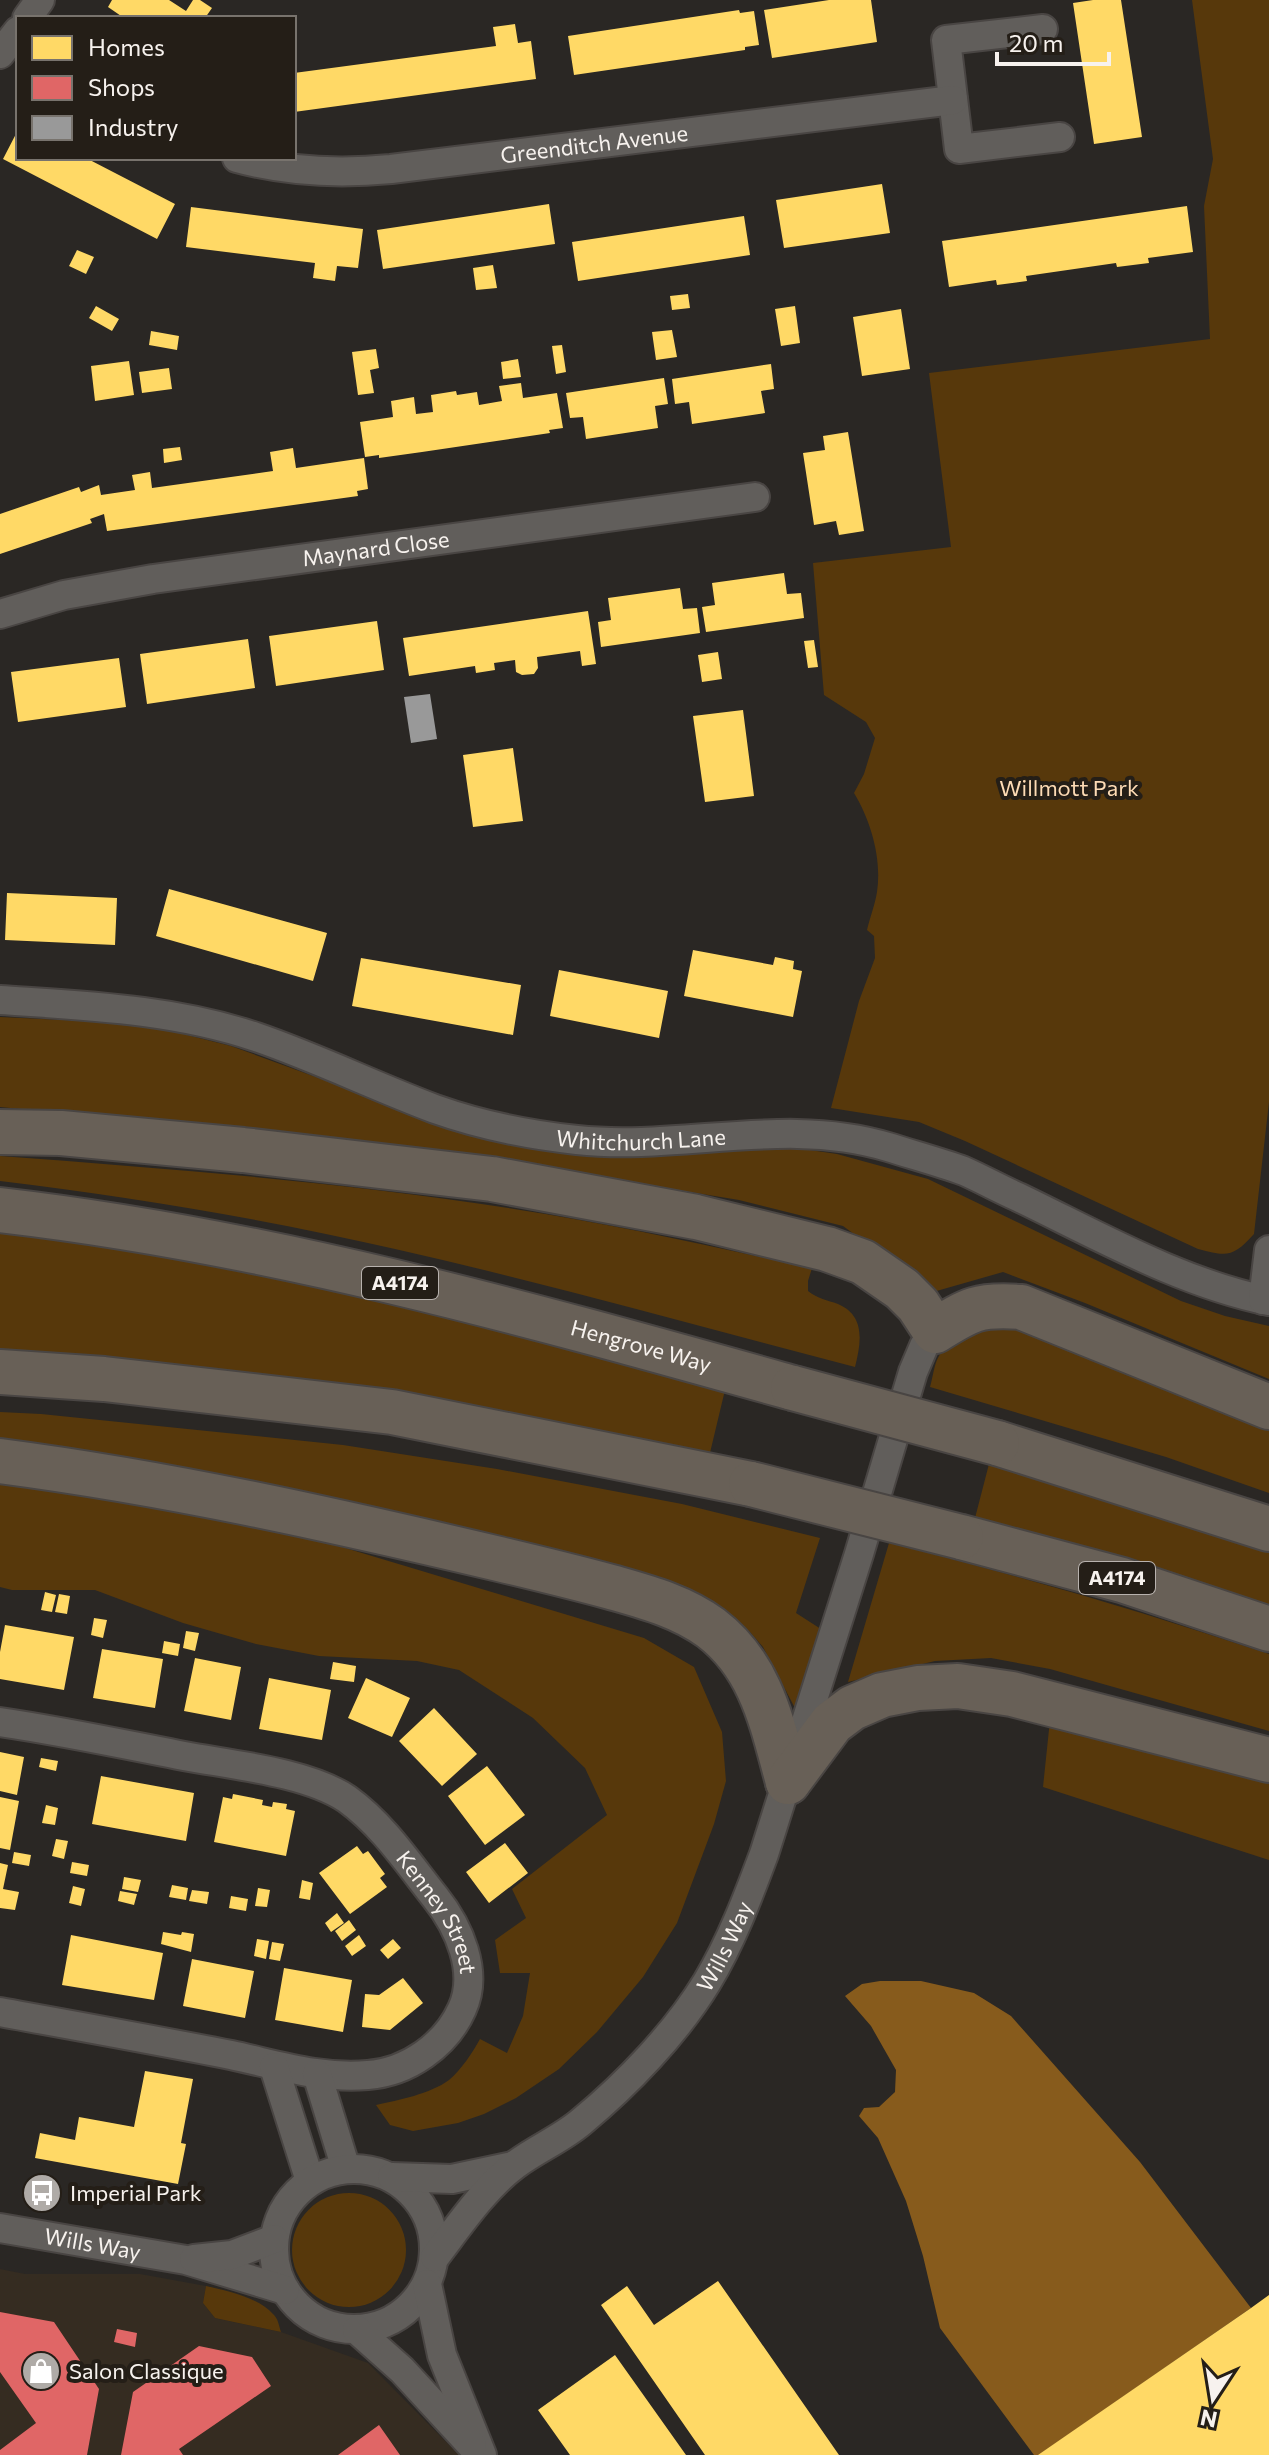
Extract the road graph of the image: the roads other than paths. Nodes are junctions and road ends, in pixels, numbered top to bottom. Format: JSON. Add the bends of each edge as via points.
{"nodes":[{"id":1,"x":1043,"y":29,"type":"dead end"},
{"id":2,"x":953,"y":100,"type":"junction"},
{"id":3,"x":1060,"y":137,"type":"dead end"},
{"id":4,"x":247,"y":160,"type":"edge"},
{"id":5,"x":755,"y":497,"type":"dead end"},
{"id":6,"x":0,"y":614,"type":"edge"},
{"id":7,"x":0,"y":1000,"type":"edge"},
{"id":8,"x":0,"y":1132,"type":"edge"},
{"id":9,"x":0,"y":1210,"type":"edge"},
{"id":10,"x":1269,"y":1250,"type":"edge"},
{"id":11,"x":1266,"y":1301,"type":"edge"},
{"id":12,"x":935,"y":1331,"type":"junction"},
{"id":13,"x":0,"y":1372,"type":"edge"},
{"id":14,"x":1269,"y":1407,"type":"edge"},
{"id":15,"x":0,"y":1461,"type":"edge"},
{"id":16,"x":1269,"y":1529,"type":"edge"},
{"id":17,"x":1269,"y":1629,"type":"edge"},
{"id":18,"x":0,"y":1722,"type":"edge"},
{"id":19,"x":1269,"y":1760,"type":"edge"},
{"id":20,"x":788,"y":1782,"type":"junction"},
{"id":21,"x":0,"y":2012,"type":"edge"},
{"id":22,"x":274,"y":2067,"type":"junction"},
{"id":23,"x":317,"y":2074,"type":"junction"},
{"id":24,"x":514,"y":2166,"type":"junction"},
{"id":25,"x":346,"y":2169,"type":"junction"},
{"id":26,"x":392,"y":2177,"type":"junction"},
{"id":27,"x":310,"y":2181,"type":"junction"},
{"id":28,"x":0,"y":2228,"type":"edge"},
{"id":29,"x":274,"y":2239,"type":"junction"},
{"id":30,"x":186,"y":2260,"type":"junction"},
{"id":31,"x":431,"y":2270,"type":"junction"},
{"id":32,"x":285,"y":2290,"type":"junction"},
{"id":33,"x":357,"y":2330,"type":"junction"},
{"id":34,"x":481,"y":2455,"type":"edge"}],
"edges":[{"from":1,"to":2,"type":"street","via":[[946,40]]},
{"from":2,"to":3,"type":"street","via":[[959,149]]},
{"from":2,"to":4,"type":"street","name":"Greenditch Avenue","via":[[352,173]]},
{"from":5,"to":6,"type":"street","name":"Maynard Close","via":[[153,579],[64,595]]},
{"from":7,"to":11,"type":"street","name":"Whitchurch Lane","via":[[191,1019],[284,1047],[436,1109],[493,1126],[578,1140],[655,1142],[809,1133],[852,1138],[964,1172],[1199,1281]]},
{"from":8,"to":12,"type":"highway","via":[[243,1150],[492,1179],[696,1217],[863,1262],[902,1289]]},
{"from":9,"to":16,"type":"highway","name":"Hengrove Way","number":"A4174","bridge":true,"via":[[273,1255],[445,1293],[997,1443]]},
{"from":10,"to":11,"type":"street"},
{"from":12,"to":14,"type":"highway","via":[[975,1308],[1021,1307]]},
{"from":12,"to":20,"type":"street","name":"Wills Way","via":[[913,1372]]},
{"from":13,"to":17,"type":"highway","number":"A4174","bridge":true,"via":[[392,1412],[751,1484],[1122,1580]]},
{"from":15,"to":20,"type":"highway","via":[[98,1474],[333,1520],[656,1600],[712,1629],[746,1667],[763,1694]]},
{"from":18,"to":23,"type":"street","name":"Kenney Street","via":[[317,1784],[374,1822],[442,1906],[463,1946],[465,2004],[446,2037],[409,2064],[369,2075]]},
{"from":19,"to":20,"type":"highway","via":[[1012,1694],[958,1686],[882,1695],[852,1708],[832,1723]]},
{"from":20,"to":24,"type":"street","name":"Wills Way","via":[[747,1899],[686,2014],[581,2123]]},
{"from":21,"to":22,"type":"street","name":"Kenney Street"},
{"from":22,"to":23,"type":"street","name":"Kenney Street"},
{"from":22,"to":27,"type":"street"},
{"from":23,"to":25,"type":"street"},
{"from":24,"to":26,"type":"street","name":"Wills Way","via":[[452,2179]]},
{"from":24,"to":31,"type":"street","name":"Wills Way","via":[[472,2209]]},
{"from":25,"to":26,"type":"street","name":"Wills Way"},
{"from":25,"to":27,"type":"street","name":"Wills Way"},
{"from":26,"to":31,"type":"street","name":"Wills Way","via":[[425,2210],[434,2233]]},
{"from":27,"to":29,"type":"street","name":"Wills Way","via":[[280,2216]]},
{"from":28,"to":30,"type":"street","name":"Wills Way"},
{"from":29,"to":30,"type":"street","name":"Wills Way","via":[[232,2255]]},
{"from":29,"to":32,"type":"street","name":"Wills Way","via":[[277,2274]]},
{"from":30,"to":32,"type":"street","name":"Wills Way"},
{"from":31,"to":33,"type":"street","name":"Wills Way","via":[[410,2307],[386,2323]]},
{"from":31,"to":34,"type":"street","name":"Wills Way","via":[[442,2355]]},
{"from":32,"to":33,"type":"street","name":"Wills Way","via":[[317,2321]]},
{"from":33,"to":34,"type":"street","name":"Wills Way"}]}
